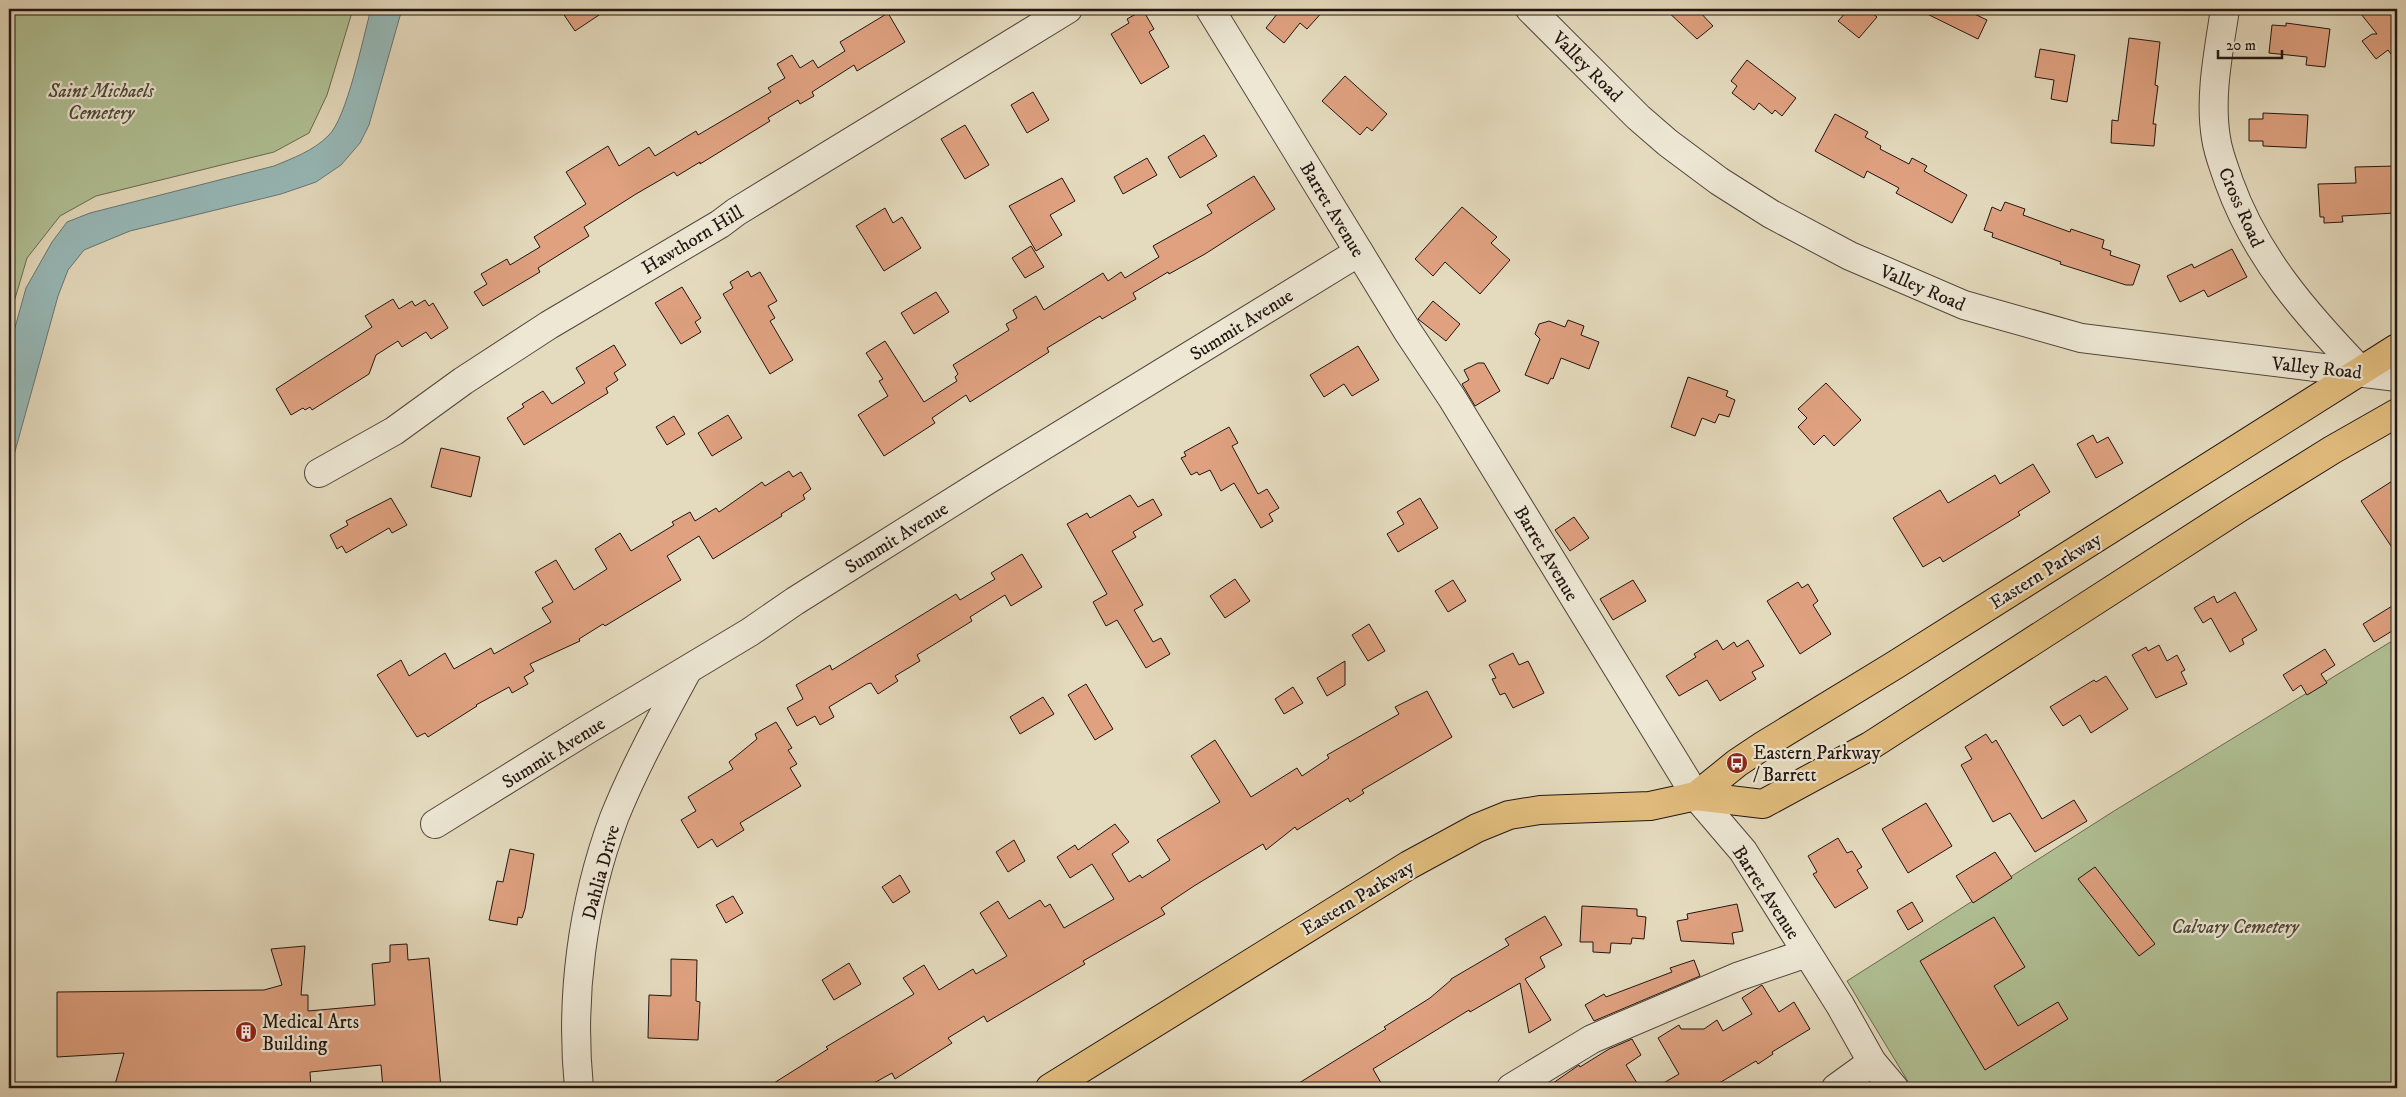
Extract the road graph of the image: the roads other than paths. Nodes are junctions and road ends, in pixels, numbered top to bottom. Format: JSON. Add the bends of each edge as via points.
{"nodes":[{"id":1,"x":1068,"y":9,"type":"edge"},
{"id":2,"x":1210,"y":9,"type":"edge"},
{"id":3,"x":1530,"y":9,"type":"edge"},
{"id":4,"x":2225,"y":9,"type":"edge"},
{"id":5,"x":1359,"y":252,"type":"junction"},
{"id":6,"x":2397,"y":348,"type":"edge"},
{"id":7,"x":2361,"y":371,"type":"junction"},
{"id":8,"x":2397,"y":377,"type":"edge"},
{"id":9,"x":2397,"y":413,"type":"edge"},
{"id":10,"x":319,"y":473,"type":"dead end"},
{"id":11,"x":687,"y":671,"type":"junction"},
{"id":12,"x":1696,"y":796,"type":"junction"},
{"id":13,"x":435,"y":824,"type":"dead end"},
{"id":14,"x":1807,"y":953,"type":"junction"},
{"id":15,"x":1872,"y":1062,"type":"junction"},
{"id":16,"x":579,"y":1088,"type":"edge"},
{"id":17,"x":1050,"y":1088,"type":"edge"},
{"id":18,"x":1511,"y":1088,"type":"edge"},
{"id":19,"x":1836,"y":1088,"type":"edge"},
{"id":20,"x":1894,"y":1088,"type":"edge"}],
"edges":[{"from":1,"to":10,"type":"street","name":"Hawthorn Hill","via":[[720,224],[556,321],[394,430]]},
{"from":2,"to":5,"type":"street","name":"Barret Avenue"},
{"from":3,"to":7,"type":"street","name":"Valley Road","via":[[1668,143],[1771,214],[1850,256],[1964,305],[2081,338]]},
{"from":4,"to":7,"type":"street","name":"Cross Road","via":[[2215,78],[2214,123],[2220,155],[2238,206],[2265,257],[2309,316]]},
{"from":5,"to":11,"type":"street","name":"Summit Avenue","via":[[980,484]]},
{"from":5,"to":12,"type":"street","name":"Barret Avenue"},
{"from":6,"to":7,"type":"main road","name":"Eastern Parkway"},
{"from":7,"to":8,"type":"street","name":"Valley Road"},
{"from":7,"to":12,"type":"main road","name":"Eastern Parkway","via":[[1764,745]]},
{"from":9,"to":12,"type":"main road","name":"Eastern Parkway","via":[[2332,450],[2038,635],[1870,746],[1763,804]]},
{"from":11,"to":13,"type":"street","name":"Summit Avenue"},
{"from":11,"to":16,"type":"street","name":"Dahlia Drive","via":[[614,818],[592,892],[575,1010]]},
{"from":12,"to":14,"type":"street","name":"Barret Avenue","via":[[1743,851]]},
{"from":12,"to":17,"type":"main road","name":"Eastern Parkway","via":[[1650,806],[1540,810],[1509,815],[1477,828],[1368,890]]},
{"from":14,"to":15,"type":"street","name":"Barret Avenue"},
{"from":14,"to":18,"type":"street","via":[[1737,977],[1592,1039]]},
{"from":15,"to":19,"type":"street"},
{"from":15,"to":20,"type":"street","name":"Barret Avenue"}]}
